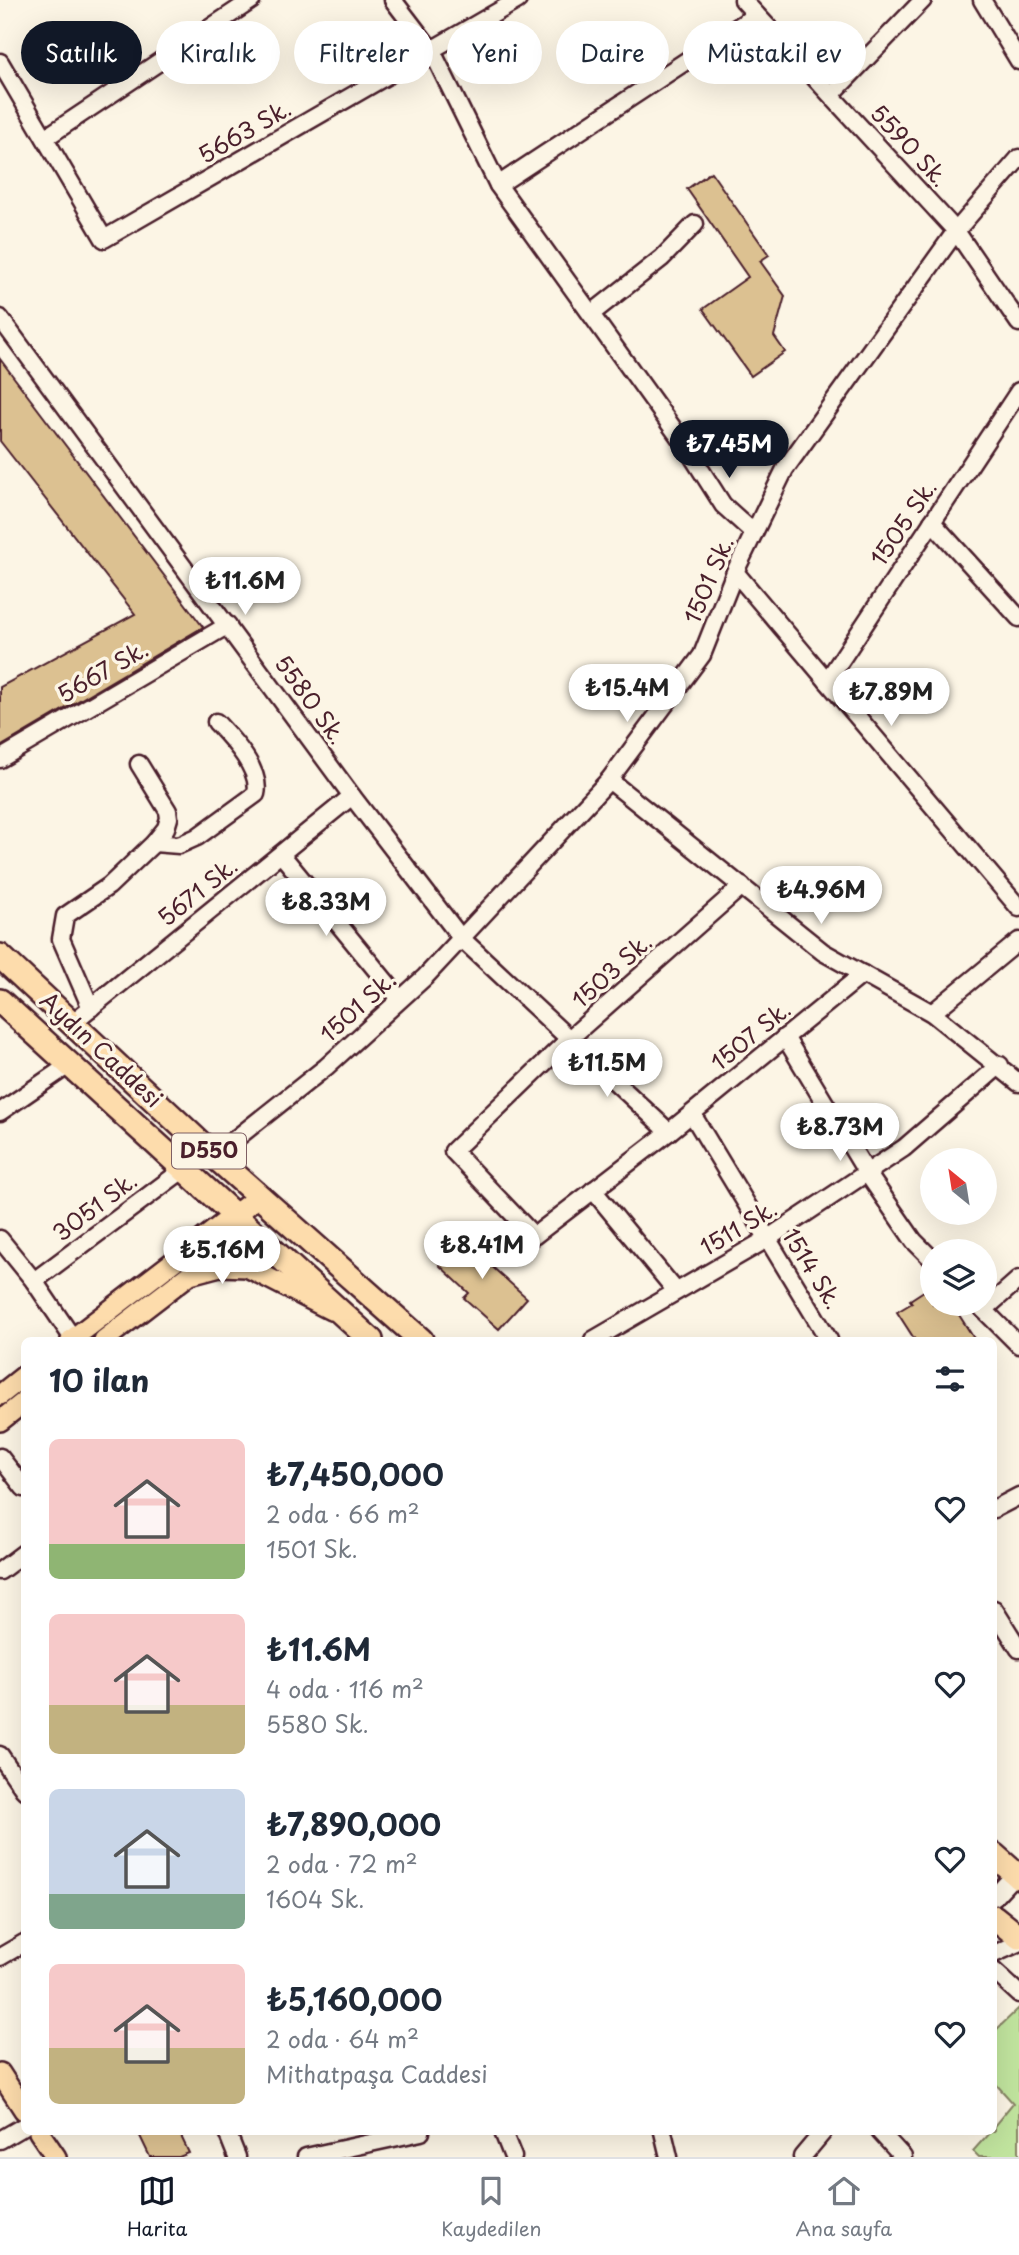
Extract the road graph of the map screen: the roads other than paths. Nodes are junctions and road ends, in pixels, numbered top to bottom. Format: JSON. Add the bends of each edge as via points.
{"nodes":[{"id":1,"x":251,"y":0,"type":"edge"},
{"id":2,"x":393,"y":0,"type":"edge"},
{"id":3,"x":518,"y":0,"type":"edge"},
{"id":4,"x":743,"y":0,"type":"edge"},
{"id":5,"x":923,"y":0,"type":"edge"},
{"id":6,"x":982,"y":0,"type":"edge"},
{"id":7,"x":756,"y":15,"type":"junction"},
{"id":8,"x":409,"y":21,"type":"edge"},
{"id":9,"x":433,"y":50,"type":"edge"},
{"id":10,"x":433,"y":53,"type":"edge"},
{"id":11,"x":1019,"y":61,"type":"edge"},
{"id":12,"x":0,"y":62,"type":"edge"},
{"id":13,"x":374,"y":84,"type":"edge"},
{"id":14,"x":831,"y":95,"type":"junction"},
{"id":15,"x":45,"y":138,"type":"junction"},
{"id":16,"x":1019,"y":158,"type":"edge"},
{"id":17,"x":498,"y":185,"type":"junction"},
{"id":18,"x":695,"y":224,"type":"dead end"},
{"id":19,"x":956,"y":231,"type":"junction"},
{"id":20,"x":591,"y":314,"type":"junction"},
{"id":21,"x":0,"y":318,"type":"edge"},
{"id":22,"x":1019,"y":323,"type":"edge"},
{"id":23,"x":1019,"y":391,"type":"edge"},
{"id":24,"x":932,"y":522,"type":"junction"},
{"id":25,"x":754,"y":533,"type":"junction"},
{"id":26,"x":734,"y":572,"type":"junction"},
{"id":27,"x":1019,"y":618,"type":"edge"},
{"id":28,"x":228,"y":625,"type":"junction"},
{"id":29,"x":827,"y":681,"type":"junction"},
{"id":30,"x":216,"y":722,"type":"dead end"},
{"id":31,"x":0,"y":759,"type":"edge"},
{"id":32,"x":139,"y":764,"type":"dead end"},
{"id":33,"x":609,"y":780,"type":"junction"},
{"id":34,"x":352,"y":796,"type":"junction"},
{"id":35,"x":154,"y":843,"type":"junction"},
{"id":36,"x":281,"y":854,"type":"junction"},
{"id":37,"x":742,"y":886,"type":"junction"},
{"id":38,"x":1019,"y":908,"type":"edge"},
{"id":39,"x":461,"y":938,"type":"junction"},
{"id":40,"x":1019,"y":941,"type":"edge"},
{"id":41,"x":0,"y":957,"type":"edge"},
{"id":42,"x":863,"y":974,"type":"junction"},
{"id":43,"x":400,"y":999,"type":"junction"},
{"id":44,"x":0,"y":1001,"type":"edge"},
{"id":45,"x":91,"y":1008,"type":"junction"},
{"id":46,"x":932,"y":1013,"type":"junction"},
{"id":47,"x":72,"y":1023,"type":"junction"},
{"id":48,"x":785,"y":1037,"type":"junction"},
{"id":49,"x":569,"y":1039,"type":"junction"},
{"id":50,"x":70,"y":1064,"type":"junction"},
{"id":51,"x":1000,"y":1065,"type":"junction"},
{"id":52,"x":1019,"y":1083,"type":"edge"},
{"id":53,"x":0,"y":1112,"type":"edge"},
{"id":54,"x":692,"y":1114,"type":"junction"},
{"id":55,"x":669,"y":1132,"type":"junction"},
{"id":56,"x":215,"y":1156,"type":"junction"},
{"id":57,"x":184,"y":1169,"type":"junction"},
{"id":58,"x":867,"y":1173,"type":"junction"},
{"id":59,"x":593,"y":1190,"type":"junction"},
{"id":60,"x":259,"y":1196,"type":"junction"},
{"id":61,"x":234,"y":1215,"type":"junction"},
{"id":62,"x":534,"y":1236,"type":"joint"},
{"id":63,"x":0,"y":1239,"type":"edge"},
{"id":64,"x":767,"y":1239,"type":"junction"},
{"id":65,"x":920,"y":1247,"type":"edge"},
{"id":66,"x":1019,"y":1279,"type":"edge"},
{"id":67,"x":34,"y":1281,"type":"junction"},
{"id":68,"x":676,"y":1291,"type":"junction"},
{"id":69,"x":997,"y":1295,"type":"edge"},
{"id":70,"x":990,"y":1316,"type":"edge"},
{"id":71,"x":347,"y":1318,"type":"junction"},
{"id":72,"x":70,"y":1337,"type":"edge"},
{"id":73,"x":76,"y":1337,"type":"edge"},
{"id":74,"x":108,"y":1337,"type":"edge"},
{"id":75,"x":368,"y":1337,"type":"edge"},
{"id":76,"x":418,"y":1337,"type":"edge"},
{"id":77,"x":598,"y":1337,"type":"edge"},
{"id":78,"x":827,"y":1337,"type":"edge"},
{"id":79,"x":1019,"y":1345,"type":"edge"},
{"id":80,"x":21,"y":1378,"type":"edge"},
{"id":81,"x":0,"y":1395,"type":"edge"},
{"id":82,"x":21,"y":1404,"type":"edge"},
{"id":83,"x":0,"y":1421,"type":"edge"},
{"id":84,"x":0,"y":1457,"type":"edge"},
{"id":85,"x":21,"y":1485,"type":"edge"},
{"id":86,"x":1019,"y":1496,"type":"edge"},
{"id":87,"x":997,"y":1508,"type":"edge"},
{"id":88,"x":21,"y":1555,"type":"edge"},
{"id":89,"x":0,"y":1572,"type":"edge"},
{"id":90,"x":997,"y":1614,"type":"edge"},
{"id":91,"x":1019,"y":1649,"type":"edge"},
{"id":92,"x":1,"y":1760,"type":"edge"},
{"id":93,"x":21,"y":1786,"type":"edge"},
{"id":94,"x":997,"y":1857,"type":"edge"},
{"id":95,"x":1018,"y":1874,"type":"edge"},
{"id":96,"x":997,"y":1894,"type":"edge"},
{"id":97,"x":997,"y":1919,"type":"edge"},
{"id":98,"x":1019,"y":1937,"type":"edge"},
{"id":99,"x":1019,"y":1943,"type":"edge"},
{"id":100,"x":21,"y":1945,"type":"edge"},
{"id":101,"x":997,"y":1953,"type":"edge"},
{"id":102,"x":0,"y":1957,"type":"edge"},
{"id":103,"x":997,"y":1974,"type":"edge"},
{"id":104,"x":1019,"y":1994,"type":"edge"},
{"id":105,"x":0,"y":2073,"type":"edge"},
{"id":106,"x":21,"y":2105,"type":"edge"},
{"id":107,"x":21,"y":2128,"type":"edge"},
{"id":108,"x":41,"y":2135,"type":"edge"},
{"id":109,"x":229,"y":2135,"type":"edge"},
{"id":110,"x":407,"y":2135,"type":"edge"},
{"id":111,"x":504,"y":2135,"type":"edge"},
{"id":112,"x":664,"y":2135,"type":"edge"},
{"id":113,"x":820,"y":2135,"type":"edge"},
{"id":114,"x":883,"y":2135,"type":"edge"},
{"id":115,"x":0,"y":2140,"type":"edge"},
{"id":116,"x":56,"y":2157,"type":"edge"},
{"id":117,"x":237,"y":2157,"type":"edge"},
{"id":118,"x":306,"y":2157,"type":"edge"},
{"id":119,"x":513,"y":2157,"type":"edge"},
{"id":120,"x":669,"y":2157,"type":"edge"},
{"id":121,"x":802,"y":2157,"type":"edge"},
{"id":122,"x":903,"y":2157,"type":"edge"}],
"edges":[{"from":1,"to":15,"type":"street"},
{"from":2,"to":8,"type":"street"},
{"from":3,"to":9,"type":"street","name":"5663 Sk."},
{"from":4,"to":7,"type":"street","name":"5590 Sk."},
{"from":5,"to":14,"type":"street"},
{"from":6,"to":11,"type":"street"},
{"from":7,"to":14,"type":"street","name":"5590 Sk."},
{"from":7,"to":17,"type":"street"},
{"from":10,"to":17,"type":"street"},
{"from":12,"to":15,"type":"street"},
{"from":13,"to":15,"type":"street","name":"5663 Sk.","via":[[104,239]]},
{"from":14,"to":19,"type":"street","name":"5590 Sk."},
{"from":16,"to":19,"type":"street","name":"1501 Sk."},
{"from":17,"to":20,"type":"street"},
{"from":18,"to":20,"type":"street","via":[[662,258]]},
{"from":19,"to":22,"type":"street","name":"5590 Sk."},
{"from":19,"to":25,"type":"street","name":"1501 Sk.","via":[[785,469]]},
{"from":20,"to":25,"type":"street","via":[[723,505]]},
{"from":21,"to":28,"type":"street","name":"5580 Sk."},
{"from":23,"to":24,"type":"street","name":"1505 Sk."},
{"from":24,"to":27,"type":"street"},
{"from":24,"to":29,"type":"street","name":"1505 Sk."},
{"from":25,"to":26,"type":"street","name":"1501 Sk."},
{"from":26,"to":29,"type":"street"},
{"from":26,"to":33,"type":"street","name":"1501 Sk.","via":[[702,655]]},
{"from":28,"to":31,"type":"street","name":"5667 Sk."},
{"from":28,"to":34,"type":"street","name":"5580 Sk."},
{"from":29,"to":38,"type":"street"},
{"from":30,"to":35,"type":"street","via":[[250,766],[258,786],[256,794],[188,841],[170,846]]},
{"from":32,"to":35,"type":"street","via":[[168,811],[166,828]]},
{"from":33,"to":37,"type":"street"},
{"from":33,"to":39,"type":"street","name":"1501 Sk."},
{"from":34,"to":36,"type":"street","name":"5671 Sk."},
{"from":34,"to":39,"type":"street","name":"5580 Sk."},
{"from":35,"to":45,"type":"street","via":[[109,886],[65,916],[61,939]]},
{"from":36,"to":43,"type":"street"},
{"from":36,"to":45,"type":"street","name":"5671 Sk."},
{"from":37,"to":42,"type":"street","via":[[824,951]]},
{"from":37,"to":49,"type":"street","name":"1503 Sk."},
{"from":39,"to":43,"type":"street","name":"1501 Sk."},
{"from":39,"to":49,"type":"street","name":"5580 Sk."},
{"from":40,"to":46,"type":"street"},
{"from":41,"to":47,"type":"highway","name":"Aydın Caddesi","number":"D550"},
{"from":42,"to":46,"type":"street"},
{"from":42,"to":48,"type":"street","name":"1507 Sk."},
{"from":43,"to":56,"type":"street","name":"1501 Sk.","via":[[326,1067]]},
{"from":44,"to":50,"type":"highway","name":"Aydın Caddesi","number":"D550"},
{"from":45,"to":47,"type":"street","name":"5671 Sk."},
{"from":46,"to":51,"type":"street"},
{"from":47,"to":56,"type":"highway","name":"Aydın Caddesi","number":"D550"},
{"from":48,"to":54,"type":"street","name":"1507 Sk."},
{"from":48,"to":58,"type":"street"},
{"from":49,"to":55,"type":"street","name":"5580 Sk."},
{"from":49,"to":62,"type":"street","name":"1503 Sk.","via":[[453,1151]]},
{"from":50,"to":53,"type":"street"},
{"from":50,"to":57,"type":"highway","name":"Aydın Caddesi","number":"D550"},
{"from":51,"to":52,"type":"street"},
{"from":51,"to":58,"type":"street","name":"1511 Sk.","via":[[904,1149]]},
{"from":54,"to":55,"type":"street","name":"1507 Sk."},
{"from":54,"to":64,"type":"street","name":"1514 Sk."},
{"from":55,"to":59,"type":"street","name":"1507 Sk."},
{"from":56,"to":60,"type":"highway","name":"Aydın Caddesi","number":"D550"},
{"from":57,"to":61,"type":"highway","name":"Aydın Caddesi","number":"D550"},
{"from":57,"to":67,"type":"street","name":"3051 Sk."},
{"from":58,"to":64,"type":"street","name":"1511 Sk."},
{"from":58,"to":65,"type":"street"},
{"from":59,"to":62,"type":"street","name":"1507 Sk."},
{"from":59,"to":68,"type":"street"},
{"from":60,"to":61,"type":"main road"},
{"from":60,"to":76,"type":"highway","name":"Aydın Caddesi","number":"D550"},
{"from":61,"to":71,"type":"highway","name":"Aydın Caddesi","number":"D550"},
{"from":61,"to":73,"type":"main road"},
{"from":63,"to":67,"type":"street"},
{"from":64,"to":68,"type":"street","name":"1511 Sk."},
{"from":64,"to":78,"type":"street","name":"1514 Sk."},
{"from":66,"to":69,"type":"street"},
{"from":67,"to":72,"type":"street"},
{"from":68,"to":77,"type":"street","name":"1511 Sk."},
{"from":70,"to":79,"type":"street"},
{"from":71,"to":74,"type":"main road","via":[[247,1267],[220,1266],[190,1274]]},
{"from":71,"to":75,"type":"highway","name":"Aydın Caddesi","number":"D550"},
{"from":80,"to":81,"type":"main road"},
{"from":82,"to":83,"type":"main road"},
{"from":84,"to":85,"type":"street"},
{"from":86,"to":87,"type":"street"},
{"from":88,"to":89,"type":"street"},
{"from":90,"to":91,"type":"street"},
{"from":92,"to":93,"type":"street"},
{"from":94,"to":95,"type":"highway"},
{"from":95,"to":96,"type":"street"},
{"from":97,"to":98,"type":"highway"},
{"from":99,"to":101,"type":"street"},
{"from":100,"to":102,"type":"street"},
{"from":103,"to":104,"type":"street"},
{"from":105,"to":106,"type":"main road"},
{"from":107,"to":115,"type":"street"},
{"from":108,"to":116,"type":"main road"},
{"from":109,"to":117,"type":"street"},
{"from":110,"to":118,"type":"street"},
{"from":111,"to":119,"type":"street"},
{"from":112,"to":120,"type":"street"},
{"from":113,"to":121,"type":"street"},
{"from":114,"to":122,"type":"street"}]}
